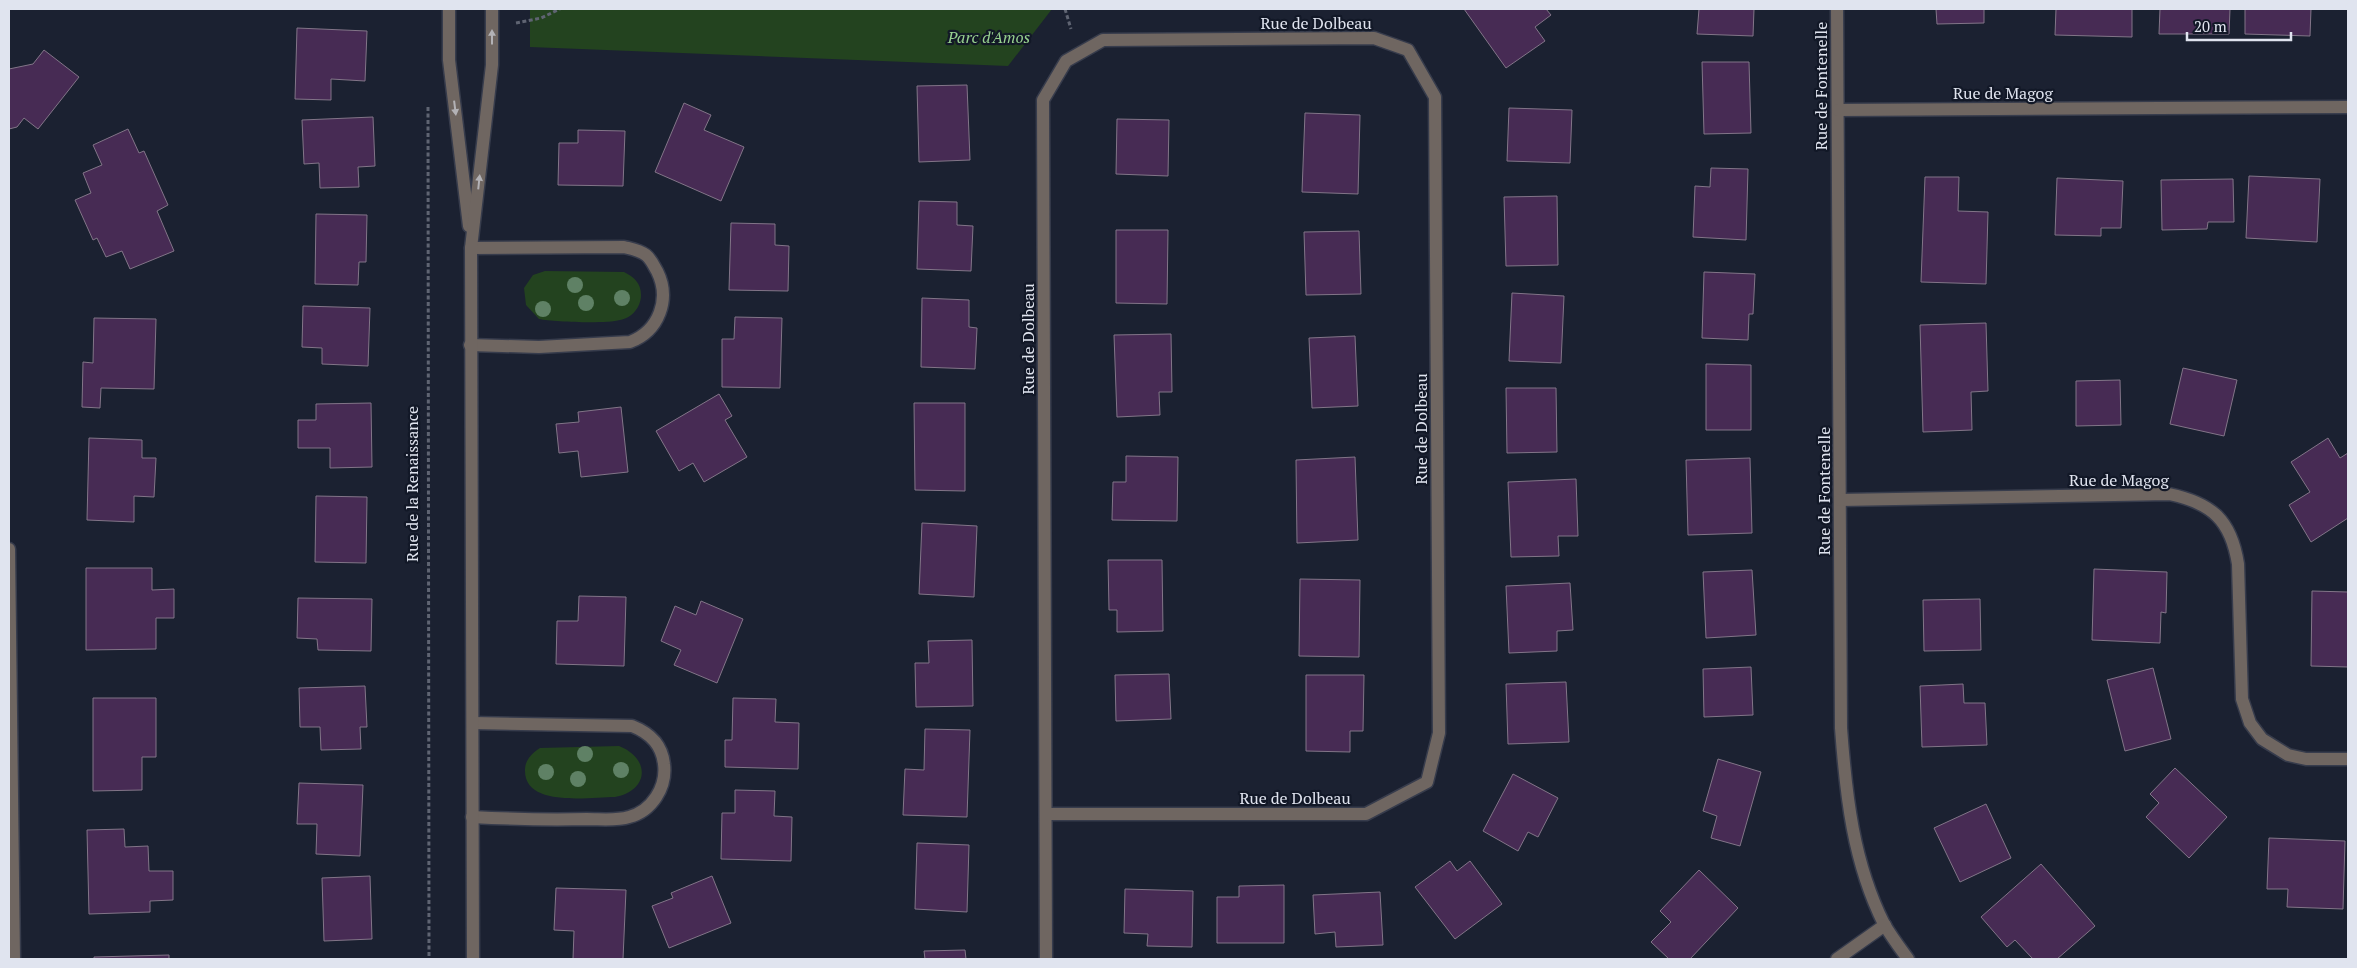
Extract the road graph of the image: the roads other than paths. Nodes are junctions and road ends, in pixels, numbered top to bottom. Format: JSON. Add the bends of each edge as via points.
{"nodes":[{"id":1,"x":449,"y":9,"type":"edge"},
{"id":2,"x":492,"y":9,"type":"edge"},
{"id":3,"x":1837,"y":9,"type":"edge"},
{"id":4,"x":2348,"y":107,"type":"edge"},
{"id":5,"x":1838,"y":110,"type":"junction"},
{"id":6,"x":471,"y":248,"type":"junction"},
{"id":7,"x":470,"y":345,"type":"junction"},
{"id":8,"x":1840,"y":500,"type":"junction"},
{"id":9,"x":9,"y":549,"type":"edge"},
{"id":10,"x":472,"y":723,"type":"junction"},
{"id":11,"x":2348,"y":759,"type":"edge"},
{"id":12,"x":1046,"y":814,"type":"junction"},
{"id":13,"x":472,"y":817,"type":"junction"},
{"id":14,"x":1885,"y":925,"type":"junction"},
{"id":15,"x":14,"y":959,"type":"edge"},
{"id":16,"x":472,"y":959,"type":"edge"},
{"id":17,"x":1046,"y":959,"type":"edge"},
{"id":18,"x":1837,"y":959,"type":"edge"},
{"id":19,"x":1908,"y":959,"type":"edge"}],
"edges":[{"from":1,"to":6,"type":"street","one_way":true,"via":[[449,60]]},
{"from":6,"to":2,"type":"street","one_way":true,"via":[[492,65]]},
{"from":3,"to":5,"type":"street","name":"Rue de Fontenelle"},
{"from":4,"to":5,"type":"street","name":"Rue de Magog"},
{"from":5,"to":8,"type":"street","name":"Rue de Fontenelle"},
{"from":6,"to":7,"type":"street"},
{"from":6,"to":7,"type":"street","via":[[624,247],[639,251],[648,256],[660,277],[663,302],[654,324],[640,338],[630,342]]},
{"from":7,"to":10,"type":"street"},
{"from":8,"to":11,"type":"street","name":"Rue de Magog","via":[[2169,494],[2202,503],[2218,517],[2235,546],[2242,699],[2250,724],[2262,739],[2288,755],[2306,759]]},
{"from":8,"to":14,"type":"street","name":"Rue de Fontenelle","via":[[1841,728],[1846,796],[1866,882]]},
{"from":9,"to":15,"type":"street"},
{"from":10,"to":13,"type":"street"},
{"from":10,"to":13,"type":"street","via":[[632,726],[652,737],[659,745],[665,767],[656,798],[630,817],[541,820]]},
{"from":12,"to":12,"type":"street","name":"Rue de Dolbeau","via":[[1366,814],[1427,782],[1439,733],[1434,97],[1408,50],[1374,38],[1103,40],[1066,61],[1043,100]]},
{"from":12,"to":17,"type":"street","name":"Rue de Dolbeau"},
{"from":13,"to":16,"type":"street"},
{"from":14,"to":18,"type":"street"},
{"from":14,"to":19,"type":"street","name":"Rue de Fontenelle"}]}
